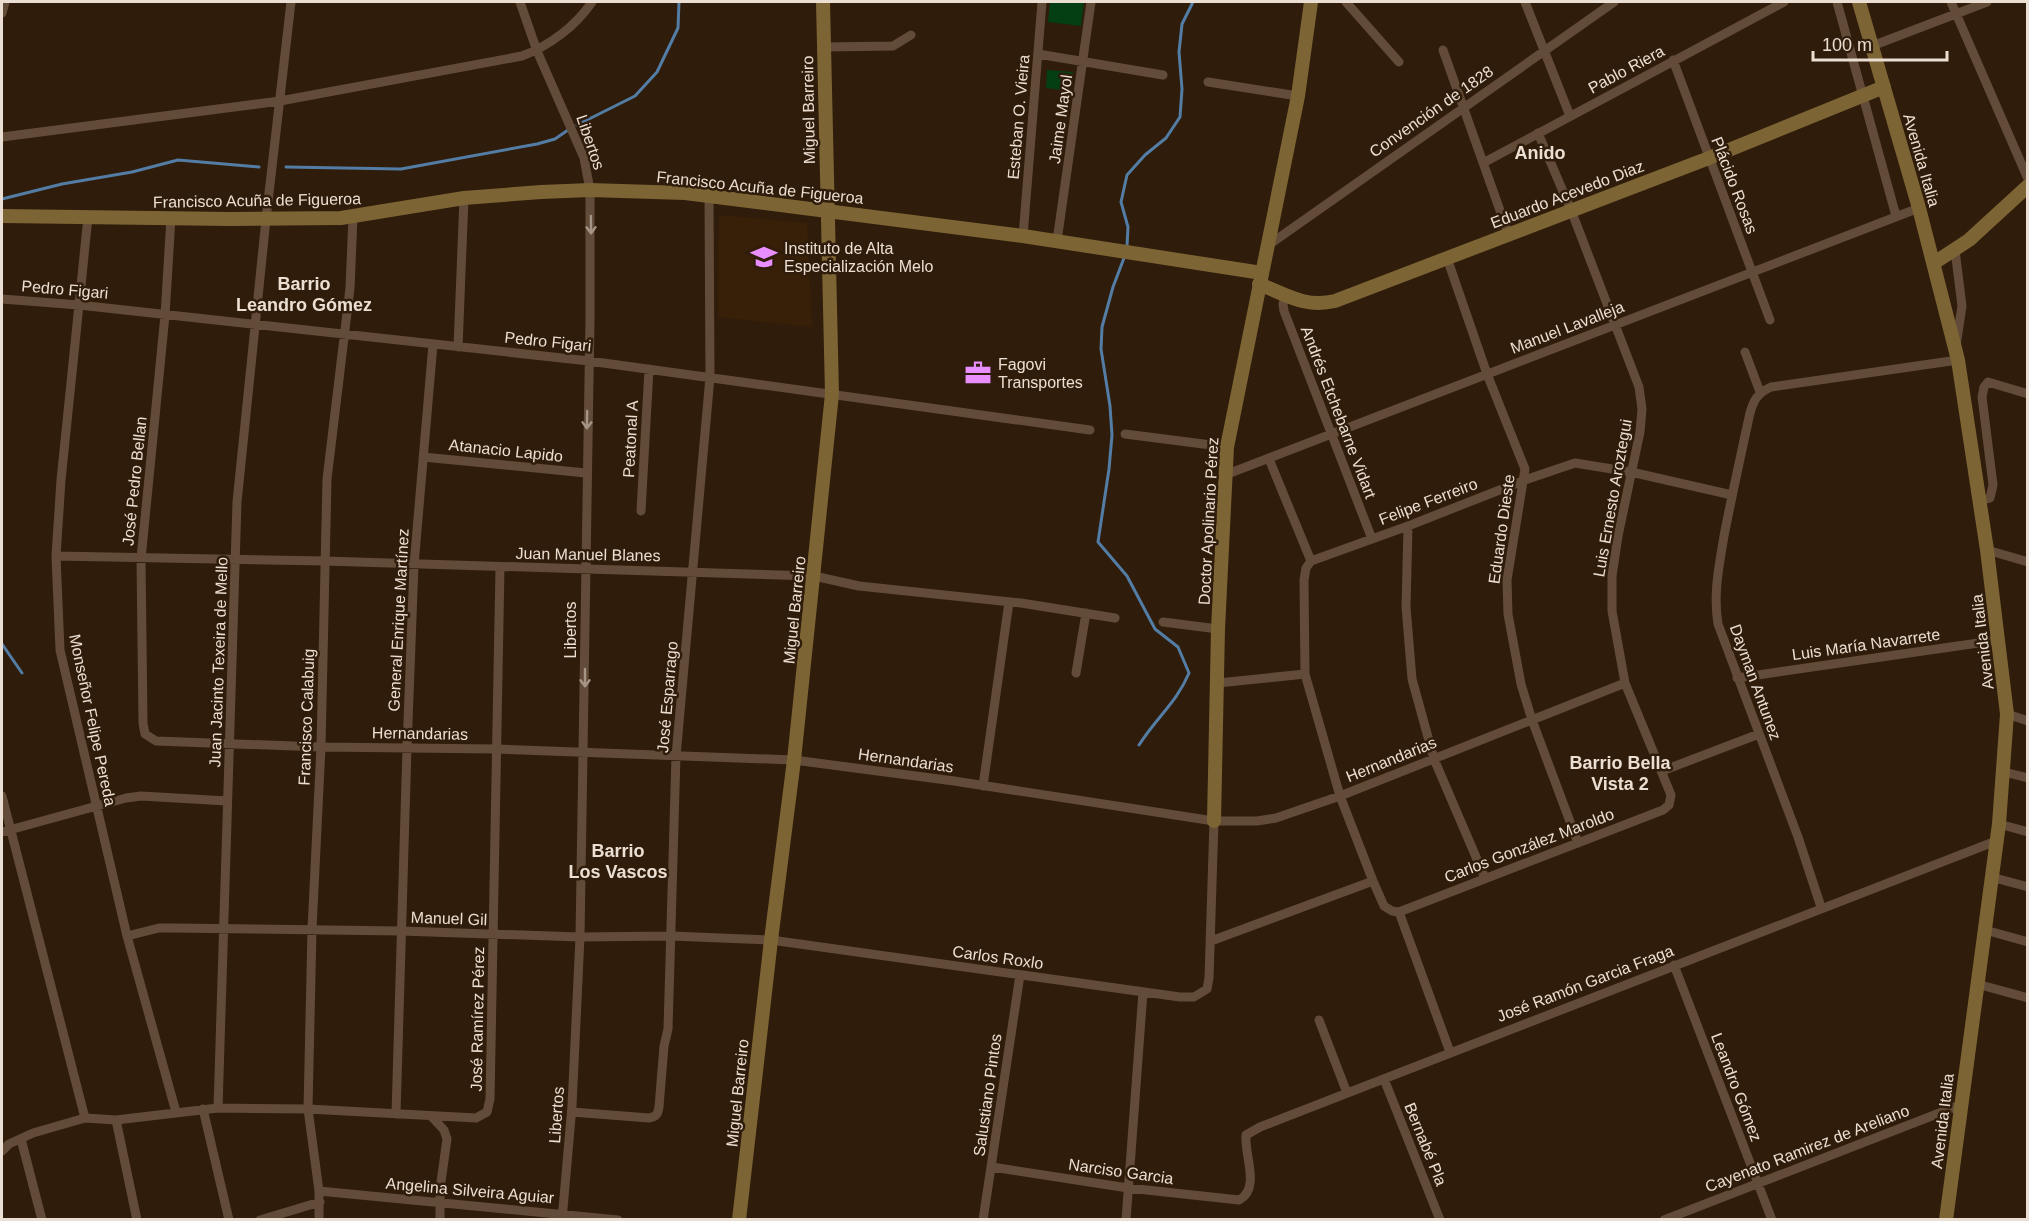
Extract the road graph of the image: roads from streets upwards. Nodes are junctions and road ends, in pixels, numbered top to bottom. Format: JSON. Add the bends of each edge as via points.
{"nodes":[{"id":1,"x":5,"y":2,"type":"edge"},
{"id":2,"x":291,"y":2,"type":"edge"},
{"id":3,"x":520,"y":2,"type":"edge"},
{"id":4,"x":592,"y":2,"type":"edge"},
{"id":5,"x":823,"y":2,"type":"edge"},
{"id":6,"x":1042,"y":2,"type":"edge"},
{"id":7,"x":1091,"y":2,"type":"edge"},
{"id":8,"x":1311,"y":2,"type":"edge"},
{"id":9,"x":1346,"y":2,"type":"edge"},
{"id":10,"x":1525,"y":2,"type":"edge"},
{"id":11,"x":1614,"y":2,"type":"edge"},
{"id":12,"x":1784,"y":2,"type":"edge"},
{"id":13,"x":1837,"y":2,"type":"edge"},
{"id":14,"x":1859,"y":2,"type":"edge"},
{"id":15,"x":1951,"y":2,"type":"edge"},
{"id":16,"x":1987,"y":2,"type":"edge"},
{"id":17,"x":2,"y":13,"type":"edge"},
{"id":18,"x":1956,"y":14,"type":"junction"},
{"id":19,"x":911,"y":35,"type":"dead end"},
{"id":20,"x":1872,"y":46,"type":"junction"},
{"id":21,"x":823,"y":47,"type":"junction"},
{"id":22,"x":1443,"y":50,"type":"dead end"},
{"id":23,"x":1544,"y":50,"type":"junction"},
{"id":24,"x":537,"y":51,"type":"junction"},
{"id":25,"x":1038,"y":54,"type":"junction"},
{"id":26,"x":1673,"y":60,"type":"junction"},
{"id":27,"x":1083,"y":62,"type":"junction"},
{"id":28,"x":1399,"y":62,"type":"dead end"},
{"id":29,"x":1163,"y":75,"type":"dead end"},
{"id":30,"x":1208,"y":82,"type":"dead end"},
{"id":31,"x":1884,"y":87,"type":"junction"},
{"id":32,"x":1862,"y":95,"type":"junction"},
{"id":33,"x":1298,"y":96,"type":"junction"},
{"id":34,"x":280,"y":100,"type":"junction"},
{"id":35,"x":1462,"y":107,"type":"junction"},
{"id":36,"x":1570,"y":116,"type":"junction"},
{"id":37,"x":1538,"y":133,"type":"junction"},
{"id":38,"x":2,"y":137,"type":"edge"},
{"id":39,"x":1709,"y":158,"type":"junction"},
{"id":40,"x":1483,"y":163,"type":"junction"},
{"id":41,"x":2028,"y":179,"type":"edge"},
{"id":42,"x":2028,"y":186,"type":"edge"},
{"id":43,"x":590,"y":190,"type":"junction"},
{"id":44,"x":709,"y":195,"type":"junction"},
{"id":45,"x":464,"y":198,"type":"junction"},
{"id":46,"x":1919,"y":208,"type":"junction"},
{"id":47,"x":828,"y":210,"type":"junction"},
{"id":48,"x":1571,"y":210,"type":"junction"},
{"id":49,"x":2,"y":216,"type":"edge"},
{"id":50,"x":353,"y":216,"type":"junction"},
{"id":51,"x":1896,"y":216,"type":"junction"},
{"id":52,"x":88,"y":217,"type":"junction"},
{"id":53,"x":171,"y":218,"type":"junction"},
{"id":54,"x":266,"y":219,"type":"junction"},
{"id":55,"x":1508,"y":233,"type":"junction"},
{"id":56,"x":1023,"y":236,"type":"junction"},
{"id":57,"x":1057,"y":241,"type":"junction"},
{"id":58,"x":1267,"y":246,"type":"junction"},
{"id":59,"x":1955,"y":250,"type":"junction"},
{"id":60,"x":1447,"y":258,"type":"junction"},
{"id":61,"x":1934,"y":263,"type":"junction"},
{"id":62,"x":1752,"y":271,"type":"junction"},
{"id":63,"x":1260,"y":278,"type":"junction"},
{"id":64,"x":1286,"y":295,"type":"junction"},
{"id":65,"x":2,"y":299,"type":"edge"},
{"id":66,"x":79,"y":304,"type":"junction"},
{"id":67,"x":165,"y":315,"type":"junction"},
{"id":68,"x":1770,"y":320,"type":"dead end"},
{"id":69,"x":256,"y":325,"type":"junction"},
{"id":70,"x":1615,"y":325,"type":"junction"},
{"id":71,"x":345,"y":335,"type":"junction"},
{"id":72,"x":433,"y":344,"type":"junction"},
{"id":73,"x":458,"y":347,"type":"junction"},
{"id":74,"x":1745,"y":352,"type":"dead end"},
{"id":75,"x":1957,"y":355,"type":"junction"},
{"id":76,"x":589,"y":361,"type":"junction"},
{"id":77,"x":649,"y":369,"type":"junction"},
{"id":78,"x":1487,"y":374,"type":"junction"},
{"id":79,"x":710,"y":377,"type":"junction"},
{"id":80,"x":1760,"y":392,"type":"junction"},
{"id":81,"x":832,"y":394,"type":"junction"},
{"id":82,"x":2028,"y":394,"type":"edge"},
{"id":83,"x":1090,"y":430,"type":"dead end"},
{"id":84,"x":1125,"y":434,"type":"dead end"},
{"id":85,"x":1332,"y":435,"type":"junction"},
{"id":86,"x":1227,"y":447,"type":"junction"},
{"id":87,"x":423,"y":457,"type":"junction"},
{"id":88,"x":1269,"y":459,"type":"junction"},
{"id":89,"x":1631,"y":472,"type":"junction"},
{"id":90,"x":586,"y":473,"type":"junction"},
{"id":91,"x":1225,"y":475,"type":"junction"},
{"id":92,"x":1525,"y":480,"type":"junction"},
{"id":93,"x":1732,"y":495,"type":"junction"},
{"id":94,"x":1980,"y":500,"type":"junction"},
{"id":95,"x":641,"y":511,"type":"dead end"},
{"id":96,"x":1408,"y":526,"type":"junction"},
{"id":97,"x":1372,"y":539,"type":"junction"},
{"id":98,"x":1987,"y":550,"type":"junction"},
{"id":99,"x":56,"y":556,"type":"junction"},
{"id":100,"x":141,"y":559,"type":"junction"},
{"id":101,"x":236,"y":560,"type":"junction"},
{"id":102,"x":325,"y":561,"type":"junction"},
{"id":103,"x":1311,"y":561,"type":"junction"},
{"id":104,"x":2028,"y":562,"type":"edge"},
{"id":105,"x":414,"y":565,"type":"junction"},
{"id":106,"x":500,"y":567,"type":"junction"},
{"id":107,"x":586,"y":569,"type":"junction"},
{"id":108,"x":694,"y":572,"type":"junction"},
{"id":109,"x":814,"y":576,"type":"junction"},
{"id":110,"x":1009,"y":602,"type":"junction"},
{"id":111,"x":1086,"y":614,"type":"junction"},
{"id":112,"x":1115,"y":618,"type":"dead end"},
{"id":113,"x":1163,"y":622,"type":"dead end"},
{"id":114,"x":1218,"y":629,"type":"junction"},
{"id":115,"x":2000,"y":640,"type":"junction"},
{"id":116,"x":1076,"y":673,"type":"dead end"},
{"id":117,"x":1305,"y":674,"type":"junction"},
{"id":118,"x":1737,"y":678,"type":"junction"},
{"id":119,"x":1218,"y":683,"type":"junction"},
{"id":120,"x":1625,"y":683,"type":"junction"},
{"id":121,"x":2007,"y":714,"type":"junction"},
{"id":122,"x":1532,"y":720,"type":"junction"},
{"id":123,"x":2028,"y":721,"type":"edge"},
{"id":124,"x":1759,"y":734,"type":"junction"},
{"id":125,"x":156,"y":741,"type":"joint"},
{"id":126,"x":231,"y":744,"type":"junction"},
{"id":127,"x":321,"y":747,"type":"junction"},
{"id":128,"x":406,"y":748,"type":"junction"},
{"id":129,"x":496,"y":749,"type":"junction"},
{"id":130,"x":584,"y":752,"type":"junction"},
{"id":131,"x":676,"y":756,"type":"junction"},
{"id":132,"x":1434,"y":759,"type":"junction"},
{"id":133,"x":794,"y":760,"type":"junction"},
{"id":134,"x":1662,"y":771,"type":"junction"},
{"id":135,"x":2004,"y":772,"type":"junction"},
{"id":136,"x":2028,"y":778,"type":"edge"},
{"id":137,"x":983,"y":786,"type":"junction"},
{"id":138,"x":2,"y":796,"type":"edge"},
{"id":139,"x":1340,"y":796,"type":"junction"},
{"id":140,"x":227,"y":801,"type":"junction"},
{"id":141,"x":1669,"y":805,"type":"joint"},
{"id":142,"x":95,"y":807,"type":"junction"},
{"id":143,"x":1214,"y":820,"type":"junction"},
{"id":144,"x":1999,"y":824,"type":"junction"},
{"id":145,"x":6,"y":831,"type":"edge"},
{"id":146,"x":2028,"y":832,"type":"edge"},
{"id":147,"x":1996,"y":841,"type":"junction"},
{"id":148,"x":1578,"y":843,"type":"junction"},
{"id":149,"x":1991,"y":877,"type":"junction"},
{"id":150,"x":1485,"y":878,"type":"junction"},
{"id":151,"x":1373,"y":881,"type":"junction"},
{"id":152,"x":2028,"y":887,"type":"edge"},
{"id":153,"x":1821,"y":908,"type":"junction"},
{"id":154,"x":1399,"y":912,"type":"junction"},
{"id":155,"x":222,"y":929,"type":"junction"},
{"id":156,"x":312,"y":929,"type":"junction"},
{"id":157,"x":1985,"y":930,"type":"junction"},
{"id":158,"x":401,"y":931,"type":"junction"},
{"id":159,"x":494,"y":934,"type":"junction"},
{"id":160,"x":127,"y":936,"type":"junction"},
{"id":161,"x":671,"y":936,"type":"junction"},
{"id":162,"x":580,"y":937,"type":"junction"},
{"id":163,"x":771,"y":940,"type":"junction"},
{"id":164,"x":1211,"y":941,"type":"junction"},
{"id":165,"x":2028,"y":942,"type":"edge"},
{"id":166,"x":1674,"y":965,"type":"junction"},
{"id":167,"x":1020,"y":975,"type":"junction"},
{"id":168,"x":1209,"y":978,"type":"joint"},
{"id":169,"x":1977,"y":984,"type":"junction"},
{"id":170,"x":1143,"y":992,"type":"junction"},
{"id":171,"x":2028,"y":998,"type":"edge"},
{"id":172,"x":1318,"y":1020,"type":"dead end"},
{"id":173,"x":1450,"y":1052,"type":"junction"},
{"id":174,"x":1384,"y":1079,"type":"junction"},
{"id":175,"x":1347,"y":1093,"type":"junction"},
{"id":176,"x":1960,"y":1105,"type":"junction"},
{"id":177,"x":218,"y":1108,"type":"junction"},
{"id":178,"x":308,"y":1108,"type":"junction"},
{"id":179,"x":203,"y":1109,"type":"junction"},
{"id":180,"x":176,"y":1112,"type":"junction"},
{"id":181,"x":572,"y":1112,"type":"junction"},
{"id":182,"x":396,"y":1114,"type":"junction"},
{"id":183,"x":431,"y":1116,"type":"junction"},
{"id":184,"x":85,"y":1118,"type":"junction"},
{"id":185,"x":116,"y":1120,"type":"junction"},
{"id":186,"x":2,"y":1137,"type":"edge"},
{"id":187,"x":21,"y":1139,"type":"junction"},
{"id":188,"x":5,"y":1148,"type":"edge"},
{"id":189,"x":992,"y":1167,"type":"junction"},
{"id":190,"x":1758,"y":1182,"type":"junction"},
{"id":191,"x":1128,"y":1188,"type":"junction"},
{"id":192,"x":319,"y":1191,"type":"junction"},
{"id":193,"x":1246,"y":1196,"type":"joint"},
{"id":194,"x":320,"y":1202,"type":"junction"},
{"id":195,"x":441,"y":1202,"type":"junction"},
{"id":196,"x":563,"y":1217,"type":"edge"},
{"id":197,"x":42,"y":1220,"type":"edge"},
{"id":198,"x":137,"y":1220,"type":"edge"},
{"id":199,"x":229,"y":1220,"type":"edge"},
{"id":200,"x":260,"y":1220,"type":"edge"},
{"id":201,"x":319,"y":1220,"type":"edge"},
{"id":202,"x":440,"y":1220,"type":"edge"},
{"id":203,"x":618,"y":1220,"type":"edge"},
{"id":204,"x":739,"y":1220,"type":"edge"},
{"id":205,"x":983,"y":1220,"type":"edge"},
{"id":206,"x":1126,"y":1220,"type":"edge"},
{"id":207,"x":1440,"y":1220,"type":"edge"},
{"id":208,"x":1664,"y":1220,"type":"edge"},
{"id":209,"x":1772,"y":1220,"type":"edge"},
{"id":210,"x":1946,"y":1220,"type":"edge"}],
"edges":[{"from":1,"to":17,"type":"street"},
{"from":2,"to":34,"type":"street","name":"Juan Jacinto Texeira de Mello"},
{"from":3,"to":24,"type":"street","name":"Libertos"},
{"from":4,"to":24,"type":"street","via":[[570,27]]},
{"from":5,"to":21,"type":"street","name":"Miguel Barreiro"},
{"from":6,"to":25,"type":"street","name":"Esteban O. Vieira"},
{"from":7,"to":27,"type":"street","name":"Jaime Mayol"},
{"from":8,"to":33,"type":"street","name":"Doctor Apolinario Pérez"},
{"from":9,"to":28,"type":"street"},
{"from":10,"to":23,"type":"street"},
{"from":11,"to":23,"type":"street","name":"Convención de 1828"},
{"from":12,"to":26,"type":"street","name":"Pablo Riera"},
{"from":13,"to":32,"type":"street"},
{"from":14,"to":20,"type":"street","name":"Avenida Italia"},
{"from":15,"to":18,"type":"street"},
{"from":16,"to":18,"type":"street"},
{"from":18,"to":20,"type":"street"},
{"from":18,"to":41,"type":"street"},
{"from":19,"to":21,"type":"street","via":[[893,46]]},
{"from":20,"to":31,"type":"street","name":"Avenida Italia"},
{"from":21,"to":47,"type":"street","name":"Miguel Barreiro"},
{"from":22,"to":35,"type":"street"},
{"from":23,"to":35,"type":"street","name":"Convención de 1828"},
{"from":23,"to":36,"type":"street"},
{"from":24,"to":34,"type":"street"},
{"from":24,"to":43,"type":"street","name":"Libertos","via":[[574,130]]},
{"from":25,"to":27,"type":"street"},
{"from":25,"to":56,"type":"street","name":"Esteban O. Vieira"},
{"from":26,"to":36,"type":"street","name":"Pablo Riera"},
{"from":26,"to":39,"type":"street","name":"Plácido Rosas"},
{"from":27,"to":29,"type":"street"},
{"from":27,"to":57,"type":"street","name":"Jaime Mayol"},
{"from":30,"to":33,"type":"street"},
{"from":31,"to":32,"type":"street","name":"Eduardo Acevedo Diaz"},
{"from":31,"to":46,"type":"street","name":"Avenida Italia"},
{"from":32,"to":39,"type":"street","name":"Eduardo Acevedo Diaz"},
{"from":32,"to":51,"type":"street"},
{"from":33,"to":58,"type":"street","name":"Doctor Apolinario Pérez"},
{"from":34,"to":38,"type":"street"},
{"from":34,"to":54,"type":"street","name":"Juan Jacinto Texeira de Mello"},
{"from":35,"to":40,"type":"street"},
{"from":35,"to":58,"type":"street","name":"Convención de 1828"},
{"from":36,"to":37,"type":"street","name":"Pablo Riera"},
{"from":37,"to":40,"type":"street","name":"Pablo Riera"},
{"from":37,"to":48,"type":"street","name":"Luis Ernesto Aroztegui"},
{"from":39,"to":48,"type":"street","name":"Eduardo Acevedo Diaz"},
{"from":39,"to":62,"type":"street","name":"Plácido Rosas"},
{"from":40,"to":55,"type":"street"},
{"from":42,"to":59,"type":"street"},
{"from":43,"to":44,"type":"street","name":"Francisco Acuña de Figueroa"},
{"from":43,"to":45,"type":"street","name":"Francisco Acuña de Figueroa"},
{"from":43,"to":76,"type":"street","name":"Libertos","one_way":true},
{"from":44,"to":47,"type":"street","name":"Francisco Acuña de Figueroa"},
{"from":44,"to":79,"type":"street","name":"José Esparrago"},
{"from":45,"to":50,"type":"street","name":"Francisco Acuña de Figueroa"},
{"from":45,"to":73,"type":"street"},
{"from":46,"to":51,"type":"street","name":"Manuel Lavalleja"},
{"from":46,"to":61,"type":"street","name":"Avenida Italia"},
{"from":47,"to":56,"type":"street","name":"Francisco Acuña de Figueroa"},
{"from":47,"to":81,"type":"street","name":"Miguel Barreiro"},
{"from":48,"to":55,"type":"street","name":"Eduardo Acevedo Diaz"},
{"from":48,"to":70,"type":"street","name":"Luis Ernesto Aroztegui"},
{"from":49,"to":52,"type":"street","name":"Francisco Acuña de Figueroa"},
{"from":50,"to":54,"type":"street","name":"Francisco Acuña de Figueroa"},
{"from":50,"to":71,"type":"street","name":"Francisco Calabuig"},
{"from":51,"to":62,"type":"street","name":"Manuel Lavalleja"},
{"from":52,"to":53,"type":"street","name":"Francisco Acuña de Figueroa"},
{"from":52,"to":66,"type":"street","name":"Monseñor Felipe Pereda"},
{"from":53,"to":54,"type":"street","name":"Francisco Acuña de Figueroa"},
{"from":53,"to":67,"type":"street","name":"José Pedro Bellan"},
{"from":54,"to":69,"type":"street","name":"Juan Jacinto Texeira de Mello"},
{"from":55,"to":60,"type":"street","name":"Eduardo Acevedo Diaz"},
{"from":56,"to":57,"type":"street","name":"Francisco Acuña de Figueroa"},
{"from":57,"to":63,"type":"street","name":"Francisco Acuña de Figueroa"},
{"from":58,"to":63,"type":"street","name":"Doctor Apolinario Pérez"},
{"from":59,"to":61,"type":"street"},
{"from":59,"to":75,"type":"street","via":[[1962,306]]},
{"from":60,"to":64,"type":"street","name":"Eduardo Acevedo Diaz","via":[[1335,301],[1320,304]]},
{"from":60,"to":78,"type":"street","name":"Eduardo Dieste"},
{"from":61,"to":75,"type":"street","name":"Avenida Italia"},
{"from":62,"to":68,"type":"street","name":"Plácido Rosas"},
{"from":62,"to":70,"type":"street","name":"Manuel Lavalleja"},
{"from":63,"to":64,"type":"street","name":"Eduardo Acevedo Diaz"},
{"from":63,"to":86,"type":"street","name":"Doctor Apolinario Pérez"},
{"from":64,"to":85,"type":"street","name":"Andrés Etchebarne Vidart","via":[[1284,311]]},
{"from":65,"to":66,"type":"street","name":"Pedro Figari"},
{"from":66,"to":67,"type":"street","name":"Pedro Figari"},
{"from":66,"to":99,"type":"street","name":"Monseñor Felipe Pereda"},
{"from":67,"to":69,"type":"street","name":"Pedro Figari"},
{"from":67,"to":100,"type":"street","name":"José Pedro Bellan"},
{"from":69,"to":71,"type":"street","name":"Pedro Figari"},
{"from":69,"to":101,"type":"street","name":"Juan Jacinto Texeira de Mello","via":[[237,502]]},
{"from":70,"to":78,"type":"street","name":"Manuel Lavalleja"},
{"from":70,"to":89,"type":"street","name":"Luis Ernesto Aroztegui","via":[[1639,387],[1642,409]]},
{"from":71,"to":72,"type":"street","name":"Pedro Figari"},
{"from":71,"to":102,"type":"street","name":"Francisco Calabuig","via":[[327,479]]},
{"from":72,"to":73,"type":"street","name":"Pedro Figari"},
{"from":72,"to":87,"type":"street","name":"General Enrique Martínez"},
{"from":73,"to":76,"type":"street","name":"Pedro Figari"},
{"from":74,"to":80,"type":"street"},
{"from":75,"to":80,"type":"street"},
{"from":75,"to":94,"type":"street","name":"Avenida Italia"},
{"from":76,"to":77,"type":"street","name":"Pedro Figari"},
{"from":76,"to":90,"type":"street","name":"Libertos","one_way":true},
{"from":77,"to":79,"type":"street","name":"Pedro Figari"},
{"from":77,"to":95,"type":"street","name":"Peatonal A"},
{"from":78,"to":85,"type":"street","name":"Manuel Lavalleja"},
{"from":78,"to":92,"type":"street","name":"Eduardo Dieste","via":[[1525,469]]},
{"from":79,"to":81,"type":"street","name":"Pedro Figari"},
{"from":79,"to":108,"type":"street","name":"José Esparrago"},
{"from":80,"to":93,"type":"street","name":"Dayman Antunez","via":[[1752,407]]},
{"from":81,"to":83,"type":"street","name":"Pedro Figari"},
{"from":81,"to":109,"type":"street","name":"Miguel Barreiro"},
{"from":82,"to":94,"type":"street","via":[[1988,382],[1984,387],[1993,485],[1990,498]]},
{"from":84,"to":86,"type":"street"},
{"from":85,"to":88,"type":"street","name":"Manuel Lavalleja"},
{"from":85,"to":97,"type":"street","name":"Andrés Etchebarne Vidart"},
{"from":86,"to":91,"type":"street","name":"Doctor Apolinario Pérez"},
{"from":87,"to":90,"type":"street","name":"Atanacio Lapido"},
{"from":87,"to":105,"type":"street","name":"General Enrique Martínez"},
{"from":88,"to":91,"type":"street","name":"Manuel Lavalleja"},
{"from":88,"to":103,"type":"street"},
{"from":89,"to":92,"type":"street","name":"Felipe Ferreiro","via":[[1575,464]]},
{"from":89,"to":93,"type":"street","name":"Felipe Ferreiro"},
{"from":89,"to":120,"type":"street","name":"Luis Ernesto Aroztegui","via":[[1612,576],[1612,611]]},
{"from":90,"to":107,"type":"street","name":"Libertos"},
{"from":91,"to":114,"type":"street","name":"Doctor Apolinario Pérez"},
{"from":92,"to":96,"type":"street","name":"Felipe Ferreiro"},
{"from":92,"to":122,"type":"street","name":"Eduardo Dieste","via":[[1511,547],[1507,591],[1514,651]]},
{"from":93,"to":118,"type":"street","name":"Dayman Antunez","via":[[1715,603],[1718,624]]},
{"from":94,"to":98,"type":"street","name":"Avenida Italia"},
{"from":96,"to":97,"type":"street","name":"Felipe Ferreiro"},
{"from":96,"to":132,"type":"street","via":[[1406,608],[1412,679]]},
{"from":97,"to":103,"type":"street","name":"Felipe Ferreiro"},
{"from":98,"to":104,"type":"street"},
{"from":98,"to":115,"type":"street","name":"Avenida Italia"},
{"from":99,"to":100,"type":"street","name":"Juan Manuel Blanes"},
{"from":99,"to":142,"type":"street","name":"Monseñor Felipe Pereda","via":[[60,651]]},
{"from":100,"to":101,"type":"street","name":"Juan Manuel Blanes"},
{"from":100,"to":125,"type":"street","name":"José Pedro Bellan","via":[[142,723],[145,734]]},
{"from":101,"to":102,"type":"street","name":"Juan Manuel Blanes"},
{"from":101,"to":126,"type":"street","name":"Juan Jacinto Texeira de Mello"},
{"from":102,"to":105,"type":"street","name":"Juan Manuel Blanes"},
{"from":102,"to":127,"type":"street","name":"Francisco Calabuig"},
{"from":103,"to":117,"type":"street","via":[[1304,580]]},
{"from":105,"to":106,"type":"street","name":"Juan Manuel Blanes"},
{"from":105,"to":128,"type":"street","name":"General Enrique Martínez"},
{"from":106,"to":107,"type":"street","name":"Juan Manuel Blanes"},
{"from":106,"to":129,"type":"street","name":"José Ramírez Pérez"},
{"from":107,"to":108,"type":"street","name":"Juan Manuel Blanes"},
{"from":107,"to":130,"type":"street","name":"Libertos","one_way":true},
{"from":108,"to":109,"type":"street","name":"Juan Manuel Blanes"},
{"from":108,"to":131,"type":"street","name":"José Esparrago"},
{"from":109,"to":110,"type":"street","name":"Juan Manuel Blanes","via":[[894,591]]},
{"from":109,"to":133,"type":"street","name":"Miguel Barreiro"},
{"from":110,"to":111,"type":"street","name":"Juan Manuel Blanes"},
{"from":110,"to":137,"type":"street"},
{"from":111,"to":112,"type":"street","name":"Juan Manuel Blanes"},
{"from":111,"to":116,"type":"street"},
{"from":113,"to":114,"type":"street"},
{"from":114,"to":119,"type":"street","name":"Doctor Apolinario Pérez"},
{"from":115,"to":118,"type":"street","name":"Luis María Navarrete"},
{"from":115,"to":121,"type":"street","name":"Avenida Italia"},
{"from":117,"to":119,"type":"street"},
{"from":117,"to":139,"type":"street"},
{"from":118,"to":124,"type":"street","name":"Dayman Antunez"},
{"from":119,"to":143,"type":"street","name":"Doctor Apolinario Pérez"},
{"from":120,"to":122,"type":"street","name":"Hernandarias"},
{"from":120,"to":134,"type":"street","name":"Luis Ernesto Aroztegui"},
{"from":121,"to":123,"type":"street"},
{"from":121,"to":135,"type":"street","name":"Avenida Italia"},
{"from":122,"to":132,"type":"street","name":"Hernandarias"},
{"from":122,"to":148,"type":"street","name":"Eduardo Dieste"},
{"from":124,"to":134,"type":"street"},
{"from":124,"to":153,"type":"street","name":"Dayman Antunez"},
{"from":125,"to":126,"type":"street","name":"Hernandarias"},
{"from":126,"to":127,"type":"street","name":"Hernandarias"},
{"from":126,"to":140,"type":"street","name":"Juan Jacinto Texeira de Mello"},
{"from":127,"to":128,"type":"street","name":"Hernandarias"},
{"from":127,"to":156,"type":"street","name":"Francisco Calabuig"},
{"from":128,"to":129,"type":"street","name":"Hernandarias"},
{"from":128,"to":158,"type":"street","name":"General Enrique Martínez"},
{"from":129,"to":130,"type":"street","name":"Hernandarias"},
{"from":129,"to":159,"type":"street","name":"José Ramírez Pérez"},
{"from":130,"to":131,"type":"street","name":"Hernandarias"},
{"from":130,"to":162,"type":"street","name":"Libertos"},
{"from":131,"to":133,"type":"street","name":"Hernandarias"},
{"from":131,"to":161,"type":"street","name":"José Esparrago"},
{"from":132,"to":139,"type":"street","name":"Hernandarias"},
{"from":132,"to":150,"type":"street"},
{"from":133,"to":137,"type":"street","name":"Hernandarias"},
{"from":133,"to":163,"type":"street","name":"Miguel Barreiro"},
{"from":134,"to":141,"type":"street","name":"Luis Ernesto Aroztegui","via":[[1671,795]]},
{"from":135,"to":136,"type":"street"},
{"from":135,"to":144,"type":"street","name":"Avenida Italia"},
{"from":137,"to":143,"type":"street","name":"Hernandarias"},
{"from":138,"to":145,"type":"street"},
{"from":139,"to":143,"type":"street","name":"Hernandarias","via":[[1276,818]]},
{"from":139,"to":151,"type":"street"},
{"from":140,"to":142,"type":"street","via":[[141,796]]},
{"from":140,"to":155,"type":"street","name":"Juan Jacinto Texeira de Mello"},
{"from":141,"to":148,"type":"street","name":"Carlos González Maroldo"},
{"from":142,"to":145,"type":"street"},
{"from":142,"to":160,"type":"street","name":"Monseñor Felipe Pereda"},
{"from":143,"to":164,"type":"street","name":"Doctor Apolinario Pérez"},
{"from":144,"to":146,"type":"street"},
{"from":144,"to":147,"type":"street","name":"Avenida Italia"},
{"from":145,"to":184,"type":"street"},
{"from":147,"to":149,"type":"street","name":"Avenida Italia"},
{"from":147,"to":153,"type":"street","name":"José Ramón Garcia Fraga"},
{"from":148,"to":150,"type":"street","name":"Carlos González Maroldo"},
{"from":149,"to":152,"type":"street"},
{"from":149,"to":157,"type":"street","name":"Avenida Italia"},
{"from":150,"to":154,"type":"street","name":"Carlos González Maroldo"},
{"from":151,"to":154,"type":"street","via":[[1384,906]]},
{"from":151,"to":164,"type":"street"},
{"from":153,"to":166,"type":"street","name":"José Ramón Garcia Fraga"},
{"from":154,"to":173,"type":"street"},
{"from":155,"to":156,"type":"street","name":"Manuel Gil"},
{"from":155,"to":160,"type":"street","name":"Manuel Gil","via":[[159,928]]},
{"from":155,"to":177,"type":"street","name":"Juan Jacinto Texeira de Mello"},
{"from":156,"to":158,"type":"street","name":"Manuel Gil"},
{"from":156,"to":178,"type":"street","name":"Francisco Calabuig"},
{"from":157,"to":165,"type":"street"},
{"from":157,"to":169,"type":"street","name":"Avenida Italia"},
{"from":158,"to":159,"type":"street","name":"Manuel Gil"},
{"from":158,"to":182,"type":"street","name":"General Enrique Martínez"},
{"from":159,"to":162,"type":"street","name":"Manuel Gil"},
{"from":159,"to":183,"type":"street","name":"José Ramírez Pérez","via":[[487,1112],[477,1118]]},
{"from":160,"to":180,"type":"street","name":"Monseñor Felipe Pereda"},
{"from":161,"to":162,"type":"street","name":"Manuel Gil"},
{"from":161,"to":163,"type":"street","name":"Manuel Gil"},
{"from":161,"to":181,"type":"street","name":"José Esparrago","via":[[668,1029],[658,1113],[649,1118]]},
{"from":162,"to":181,"type":"street","name":"Libertos"},
{"from":163,"to":167,"type":"street","name":"Carlos Roxlo"},
{"from":163,"to":204,"type":"street","name":"Miguel Barreiro"},
{"from":164,"to":168,"type":"street","name":"Doctor Apolinario Pérez"},
{"from":166,"to":173,"type":"street","name":"José Ramón Garcia Fraga"},
{"from":166,"to":190,"type":"street","name":"Leandro Gómez"},
{"from":167,"to":170,"type":"street","name":"Carlos Roxlo"},
{"from":167,"to":189,"type":"street","name":"Salustiano Pintos"},
{"from":168,"to":170,"type":"street","name":"Carlos Roxlo","via":[[1207,989],[1194,997]]},
{"from":169,"to":171,"type":"street"},
{"from":169,"to":176,"type":"street","name":"Avenida Italia"},
{"from":170,"to":191,"type":"street"},
{"from":172,"to":175,"type":"street"},
{"from":173,"to":174,"type":"street","name":"José Ramón Garcia Fraga"},
{"from":174,"to":175,"type":"street","name":"José Ramón Garcia Fraga"},
{"from":174,"to":207,"type":"street","name":"Bernabé Pla"},
{"from":175,"to":193,"type":"street","name":"José Ramón Garcia Fraga","via":[[1246,1135],[1251,1185]]},
{"from":176,"to":190,"type":"street","name":"Cayenato Ramirez de Areliano"},
{"from":176,"to":210,"type":"street","name":"Avenida Italia"},
{"from":177,"to":178,"type":"street"},
{"from":177,"to":179,"type":"street"},
{"from":178,"to":182,"type":"street"},
{"from":178,"to":192,"type":"street","name":"Francisco Calabuig"},
{"from":179,"to":180,"type":"street"},
{"from":179,"to":199,"type":"street"},
{"from":180,"to":185,"type":"street"},
{"from":181,"to":196,"type":"street","name":"Libertos"},
{"from":182,"to":183,"type":"street"},
{"from":183,"to":195,"type":"street","via":[[447,1139]]},
{"from":184,"to":185,"type":"street"},
{"from":184,"to":187,"type":"street"},
{"from":185,"to":198,"type":"street"},
{"from":186,"to":188,"type":"street"},
{"from":187,"to":188,"type":"street"},
{"from":187,"to":197,"type":"street"},
{"from":189,"to":191,"type":"street","name":"Narciso Garcia"},
{"from":189,"to":205,"type":"street","name":"Salustiano Pintos"},
{"from":190,"to":208,"type":"street","name":"Cayenato Ramirez de Areliano"},
{"from":190,"to":209,"type":"street","name":"Leandro Gómez"},
{"from":191,"to":193,"type":"street","name":"Narciso Garcia","via":[[1231,1200]]},
{"from":191,"to":206,"type":"street"},
{"from":192,"to":194,"type":"street","name":"Francisco Calabuig"},
{"from":192,"to":195,"type":"street","name":"Angelina Silveira Aguiar"},
{"from":194,"to":200,"type":"street"},
{"from":194,"to":201,"type":"street","name":"Francisco Calabuig"},
{"from":195,"to":196,"type":"street","name":"Angelina Silveira Aguiar"},
{"from":195,"to":202,"type":"street"},
{"from":196,"to":203,"type":"street","name":"Angelina Silveira Aguiar"}]}
